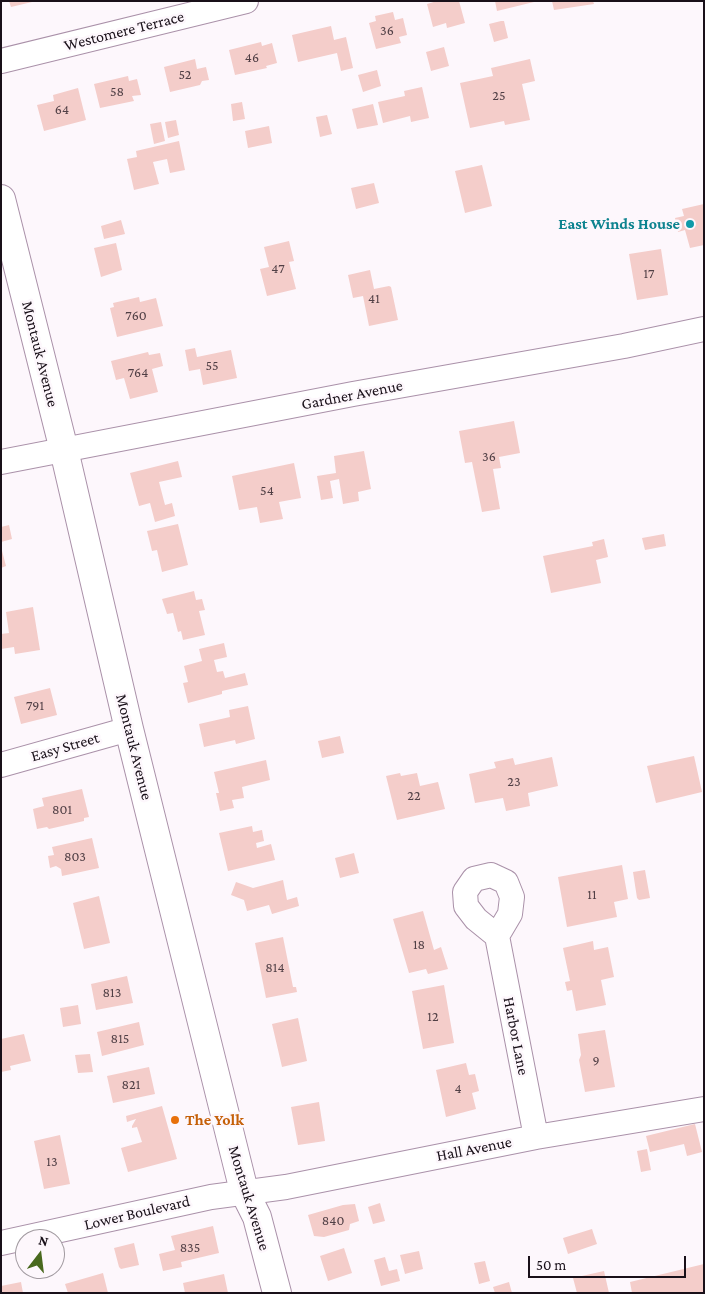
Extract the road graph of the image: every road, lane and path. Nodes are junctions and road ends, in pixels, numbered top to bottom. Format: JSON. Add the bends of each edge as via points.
{"nodes":[{"id":1,"x":246,"y":1,"type":"edge"},
{"id":2,"x":1,"y":61,"type":"edge"},
{"id":3,"x":1,"y":199,"type":"edge"},
{"id":4,"x":704,"y":329,"type":"edge"},
{"id":5,"x":64,"y":450,"type":"junction"},
{"id":6,"x":1,"y":462,"type":"edge"},
{"id":7,"x":129,"y":729,"type":"junction"},
{"id":8,"x":1,"y":765,"type":"edge"},
{"id":9,"x":497,"y":936,"type":"dead end"},
{"id":10,"x":704,"y":1109,"type":"edge"},
{"id":11,"x":536,"y":1137,"type":"junction"},
{"id":12,"x":244,"y":1191,"type":"junction"},
{"id":13,"x":1,"y":1244,"type":"edge"},
{"id":14,"x":277,"y":1293,"type":"edge"}],
"edges":[{"from":1,"to":2,"type":"street","name":"Westomere Terrace"},
{"from":3,"to":5,"type":"street","name":"Montauk Avenue"},
{"from":4,"to":5,"type":"street","name":"Gardner Avenue"},
{"from":5,"to":6,"type":"street","name":"Gardner Avenue"},
{"from":5,"to":7,"type":"street","name":"Montauk Avenue"},
{"from":7,"to":8,"type":"street","name":"Easy Street"},
{"from":7,"to":12,"type":"street","name":"Montauk Avenue"},
{"from":9,"to":11,"type":"street","name":"Harbor Lane"},
{"from":10,"to":11,"type":"street","name":"Hall Avenue"},
{"from":11,"to":12,"type":"street","name":"Hall Avenue","via":[[286,1186]]},
{"from":12,"to":13,"type":"street","name":"Lower Boulevard"},
{"from":12,"to":14,"type":"street","name":"Montauk Avenue","via":[[257,1217]]}]}
